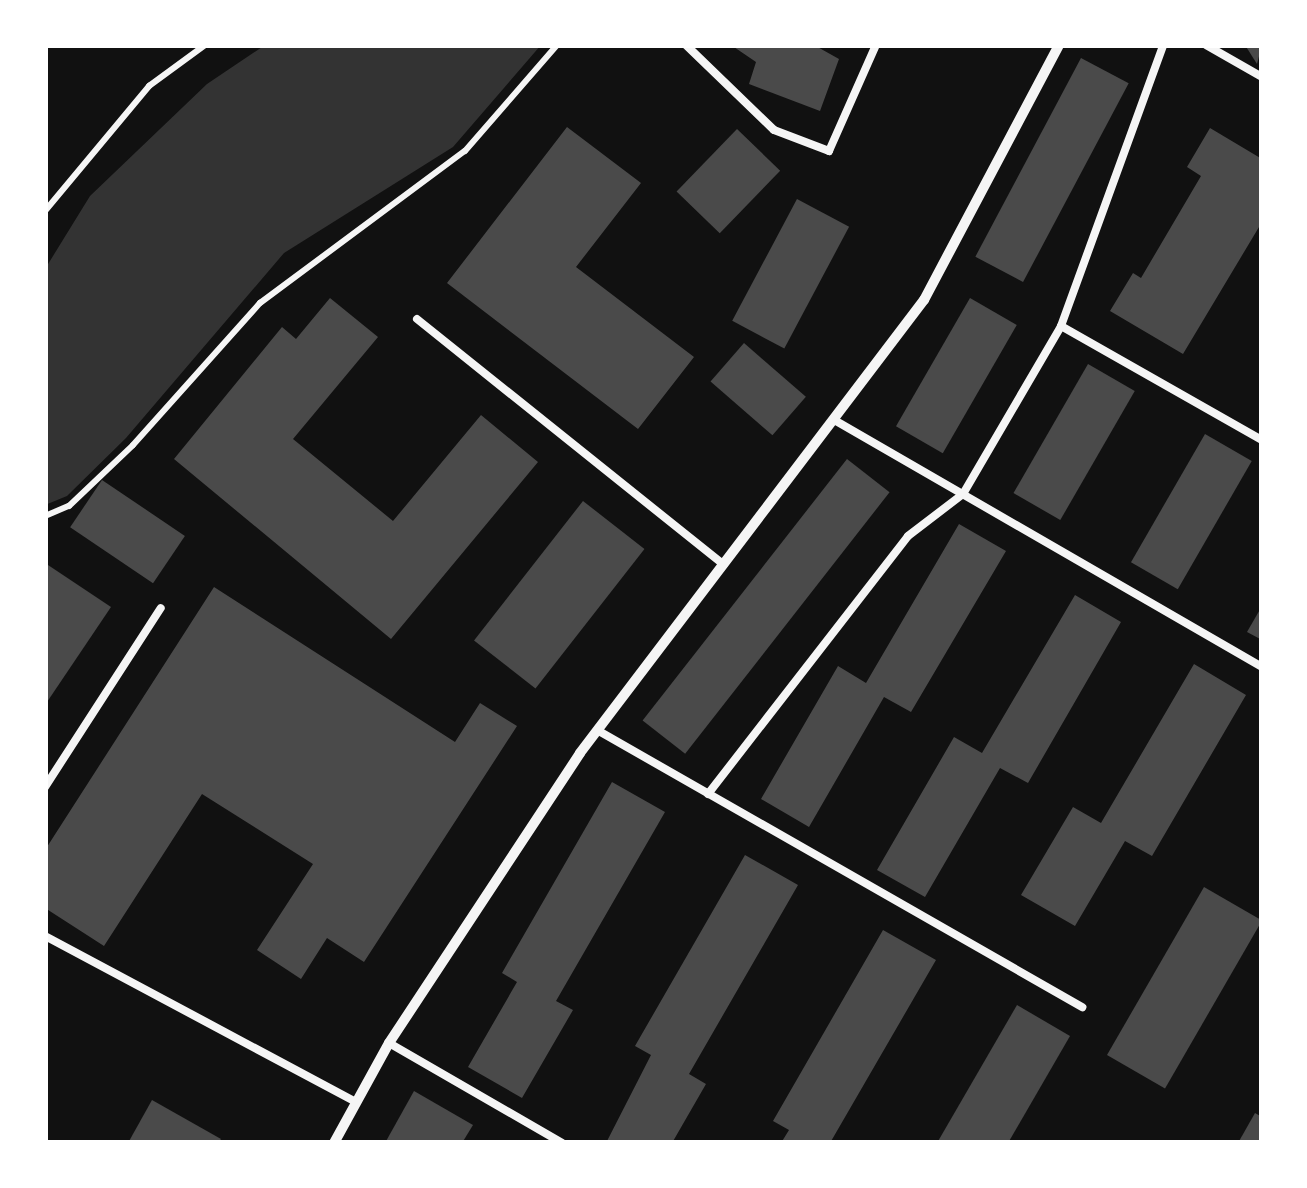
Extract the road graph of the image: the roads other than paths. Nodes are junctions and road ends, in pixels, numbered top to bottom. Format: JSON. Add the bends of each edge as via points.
{"nodes":[{"id":1,"x":686,"y":45,"type":"edge"},
{"id":2,"x":876,"y":45,"type":"edge"},
{"id":3,"x":1059,"y":45,"type":"edge"},
{"id":4,"x":1163,"y":45,"type":"edge"},
{"id":5,"x":1206,"y":45,"type":"edge"},
{"id":6,"x":1262,"y":77,"type":"edge"},
{"id":7,"x":417,"y":319,"type":"dead end"},
{"id":8,"x":1061,"y":326,"type":"junction"},
{"id":9,"x":836,"y":420,"type":"junction"},
{"id":10,"x":1262,"y":440,"type":"edge"},
{"id":11,"x":964,"y":494,"type":"junction"},
{"id":12,"x":724,"y":565,"type":"junction"},
{"id":13,"x":161,"y":608,"type":"dead end"},
{"id":14,"x":1262,"y":667,"type":"edge"},
{"id":15,"x":597,"y":730,"type":"junction"},
{"id":16,"x":45,"y":787,"type":"edge"},
{"id":17,"x":708,"y":794,"type":"junction"},
{"id":18,"x":45,"y":936,"type":"edge"},
{"id":19,"x":1082,"y":1007,"type":"dead end"},
{"id":20,"x":389,"y":1043,"type":"junction"},
{"id":21,"x":356,"y":1102,"type":"junction"},
{"id":22,"x":334,"y":1143,"type":"edge"},
{"id":23,"x":562,"y":1143,"type":"edge"}],
"edges":[{"from":1,"to":2,"type":"lane","via":[[774,130],[829,151]]},
{"from":3,"to":9,"type":"street","via":[[924,300]]},
{"from":4,"to":8,"type":"lane"},
{"from":5,"to":6,"type":"lane"},
{"from":7,"to":12,"type":"lane"},
{"from":8,"to":10,"type":"lane"},
{"from":8,"to":11,"type":"lane"},
{"from":9,"to":11,"type":"lane"},
{"from":9,"to":12,"type":"street"},
{"from":11,"to":14,"type":"lane"},
{"from":11,"to":17,"type":"lane","via":[[908,536]]},
{"from":12,"to":15,"type":"street"},
{"from":13,"to":16,"type":"lane"},
{"from":15,"to":17,"type":"lane"},
{"from":15,"to":20,"type":"street"},
{"from":17,"to":19,"type":"lane"},
{"from":18,"to":21,"type":"lane"},
{"from":20,"to":21,"type":"street"},
{"from":20,"to":23,"type":"lane"},
{"from":21,"to":22,"type":"street"}]}
